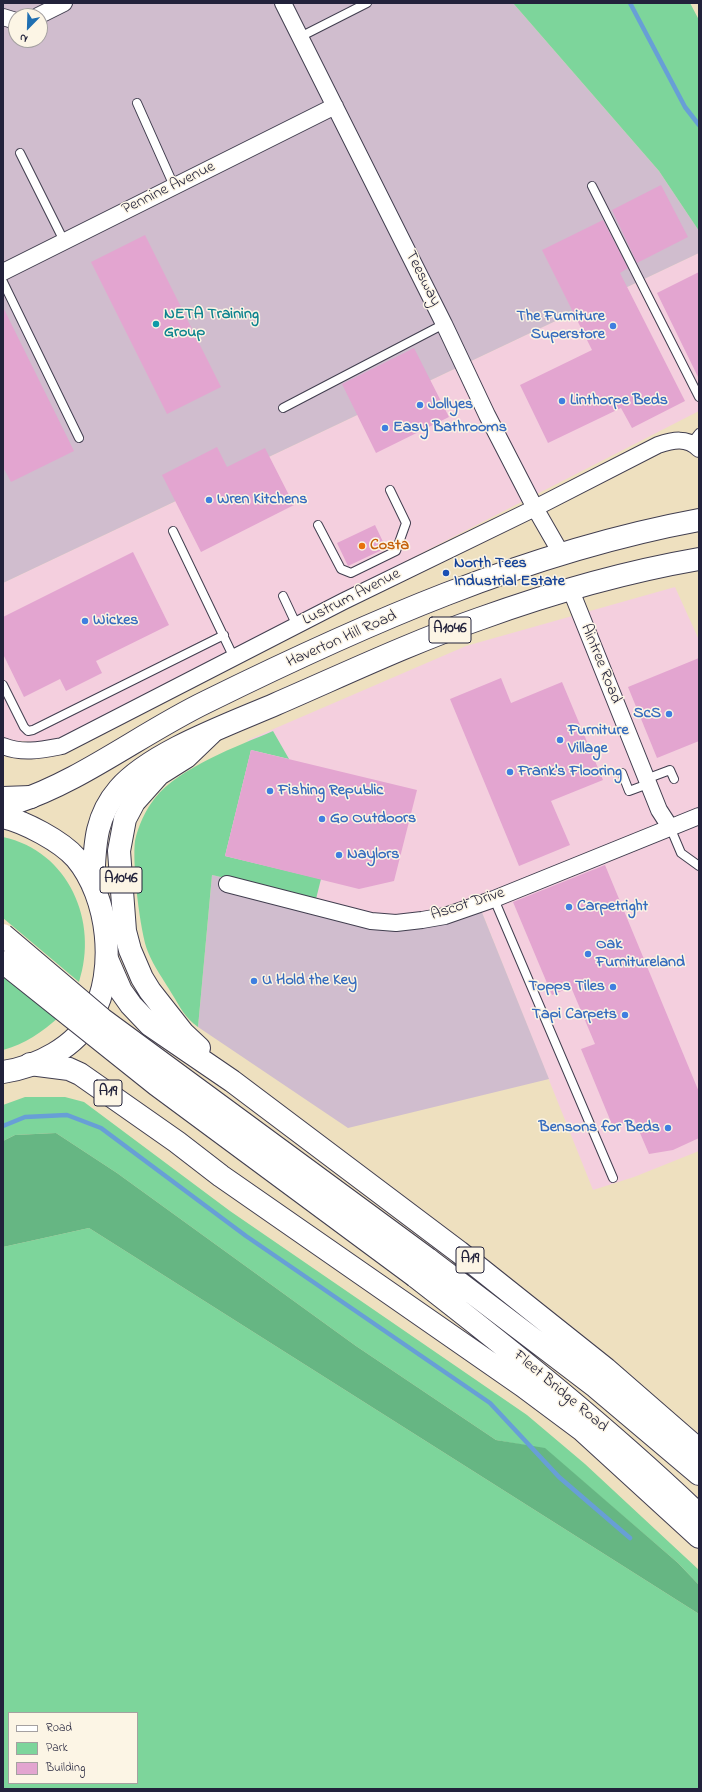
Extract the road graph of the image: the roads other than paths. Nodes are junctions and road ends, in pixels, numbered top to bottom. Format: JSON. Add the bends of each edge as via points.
{"nodes":[{"id":1,"x":64,"y":3,"type":"edge"},
{"id":2,"x":283,"y":3,"type":"edge"},
{"id":3,"x":367,"y":3,"type":"edge"},
{"id":4,"x":48,"y":11,"type":"edge"},
{"id":5,"x":300,"y":37,"type":"junction"},
{"id":6,"x":137,"y":103,"type":"dead end"},
{"id":7,"x":335,"y":106,"type":"junction"},
{"id":8,"x":20,"y":153,"type":"dead end"},
{"id":9,"x":174,"y":186,"type":"junction"},
{"id":10,"x":592,"y":186,"type":"dead end"},
{"id":11,"x":64,"y":241,"type":"junction"},
{"id":12,"x":3,"y":272,"type":"edge"},
{"id":13,"x":3,"y":282,"type":"edge"},
{"id":14,"x":444,"y":324,"type":"junction"},
{"id":15,"x":699,"y":397,"type":"edge"},
{"id":16,"x":283,"y":408,"type":"dead end"},
{"id":17,"x":79,"y":438,"type":"dead end"},
{"id":18,"x":697,"y":442,"type":"edge"},
{"id":19,"x":390,"y":490,"type":"dead end"},
{"id":20,"x":535,"y":508,"type":"junction"},
{"id":21,"x":699,"y":520,"type":"edge"},
{"id":22,"x":318,"y":525,"type":"dead end"},
{"id":23,"x":173,"y":531,"type":"dead end"},
{"id":24,"x":562,"y":555,"type":"junction"},
{"id":25,"x":699,"y":559,"type":"edge"},
{"id":26,"x":570,"y":588,"type":"junction"},
{"id":27,"x":283,"y":596,"type":"dead end"},
{"id":28,"x":297,"y":626,"type":"junction"},
{"id":29,"x":224,"y":635,"type":"junction"},
{"id":30,"x":234,"y":658,"type":"junction"},
{"id":31,"x":3,"y":685,"type":"edge"},
{"id":32,"x":211,"y":733,"type":"junction"},
{"id":33,"x":3,"y":746,"type":"edge"},
{"id":34,"x":622,"y":773,"type":"dead end"},
{"id":35,"x":674,"y":779,"type":"dead end"},
{"id":36,"x":647,"y":781,"type":"junction"},
{"id":37,"x":31,"y":797,"type":"junction"},
{"id":38,"x":3,"y":798,"type":"edge"},
{"id":39,"x":3,"y":806,"type":"edge"},
{"id":40,"x":3,"y":816,"type":"edge"},
{"id":41,"x":699,"y":816,"type":"edge"},
{"id":42,"x":670,"y":828,"type":"junction"},
{"id":43,"x":699,"y":866,"type":"edge"},
{"id":44,"x":227,"y":884,"type":"dead end"},
{"id":45,"x":93,"y":886,"type":"junction"},
{"id":46,"x":494,"y":899,"type":"junction"},
{"id":47,"x":3,"y":935,"type":"edge"},
{"id":48,"x":107,"y":959,"type":"junction"},
{"id":49,"x":3,"y":962,"type":"edge"},
{"id":50,"x":30,"y":1064,"type":"junction"},
{"id":51,"x":3,"y":1072,"type":"edge"},
{"id":52,"x":232,"y":1080,"type":"junction"},
{"id":53,"x":613,"y":1178,"type":"dead end"},
{"id":54,"x":421,"y":1268,"type":"junction"},
{"id":55,"x":699,"y":1450,"type":"edge"},
{"id":56,"x":699,"y":1474,"type":"edge"},
{"id":57,"x":699,"y":1515,"type":"edge"},
{"id":58,"x":699,"y":1537,"type":"edge"}],
"edges":[{"from":1,"to":4,"type":"street"},
{"from":2,"to":5,"type":"street","name":"Teesway"},
{"from":3,"to":5,"type":"lane"},
{"from":5,"to":7,"type":"street","name":"Teesway"},
{"from":6,"to":9,"type":"lane"},
{"from":7,"to":9,"type":"street","name":"Pennine Avenue"},
{"from":7,"to":14,"type":"street","name":"Teesway"},
{"from":8,"to":11,"type":"lane"},
{"from":9,"to":11,"type":"street","name":"Pennine Avenue"},
{"from":10,"to":15,"type":"lane"},
{"from":11,"to":12,"type":"street","name":"Pennine Avenue"},
{"from":13,"to":17,"type":"lane"},
{"from":14,"to":16,"type":"lane"},
{"from":14,"to":20,"type":"street","name":"Teesway"},
{"from":18,"to":20,"type":"street","name":"Lustrum Avenue","via":[[672,440],[658,445]]},
{"from":19,"to":22,"type":"lane","via":[[406,523],[396,551],[351,574],[341,569]]},
{"from":20,"to":24,"type":"street","name":"Teesway"},
{"from":20,"to":28,"type":"street","name":"Lustrum Avenue"},
{"from":21,"to":24,"type":"main road","name":"Haverton Hill Road","number":"A1046"},
{"from":23,"to":29,"type":"lane"},
{"from":24,"to":37,"type":"main road","name":"Haverton Hill Road","number":"A1046","via":[[463,589],[357,631],[204,703]]},
{"from":25,"to":26,"type":"main road","name":"Haverton Hill Road","number":"A1046","via":[[648,568]]},
{"from":26,"to":32,"type":"main road","name":"Haverton Hill Road","number":"A1046","via":[[478,619]]},
{"from":26,"to":36,"type":"street","name":"Aintree Road"},
{"from":27,"to":28,"type":"lane"},
{"from":28,"to":30,"type":"street","name":"Lustrum Avenue"},
{"from":29,"to":30,"type":"lane"},
{"from":29,"to":31,"type":"lane","via":[[33,730],[28,731],[24,727]]},
{"from":30,"to":33,"type":"street","name":"Lustrum Avenue","via":[[62,746],[33,752]]},
{"from":32,"to":45,"type":"main road","name":"Haverton Hill Road","number":"A1046","via":[[153,761],[119,789],[104,810],[95,838]]},
{"from":32,"to":52,"type":"main road","number":"A1046","via":[[186,758],[160,774],[134,802],[125,819],[119,851],[125,932],[142,978],[183,1033]]},
{"from":34,"to":36,"type":"lane","via":[[629,790]]},
{"from":35,"to":36,"type":"lane","via":[[670,770]]},
{"from":36,"to":42,"type":"street","name":"Aintree Road"},
{"from":37,"to":38,"type":"main road"},
{"from":37,"to":39,"type":"main road","name":"Haverton Hill Road","number":"A1046"},
{"from":40,"to":45,"type":"main road","number":"A1046","via":[[43,832],[76,858]]},
{"from":41,"to":42,"type":"street","name":"Ascot Drive"},
{"from":42,"to":43,"type":"lane","via":[[681,853]]},
{"from":42,"to":46,"type":"street","name":"Ascot Drive"},
{"from":44,"to":46,"type":"street","name":"Ascot Drive","via":[[371,921],[422,920],[445,916]]},
{"from":45,"to":48,"type":"main road","number":"A1046","via":[[103,920]]},
{"from":46,"to":53,"type":"lane"},
{"from":47,"to":54,"type":"main road","number":"A19","bridge":true,"via":[[102,1019]]},
{"from":48,"to":50,"type":"main road","number":"A1046","via":[[102,993],[92,1016],[66,1046]]},
{"from":48,"to":52,"type":"main road","number":"A19","via":[[124,995],[150,1026]]},
{"from":49,"to":54,"type":"main road","number":"A19","bridge":true,"via":[[157,1085]]},
{"from":50,"to":51,"type":"main road","number":"A1046"},
{"from":50,"to":58,"type":"main road","number":"A19","via":[[69,1069],[80,1074],[221,1176],[523,1386],[582,1430]]},
{"from":52,"to":55,"type":"main road","number":"A19","via":[[477,1266],[606,1369]]},
{"from":54,"to":56,"type":"main road","name":"Fleet Bridge Road","number":"A19","via":[[596,1387]]},
{"from":54,"to":57,"type":"main road","name":"Fleet Bridge Road","number":"A19"}]}
